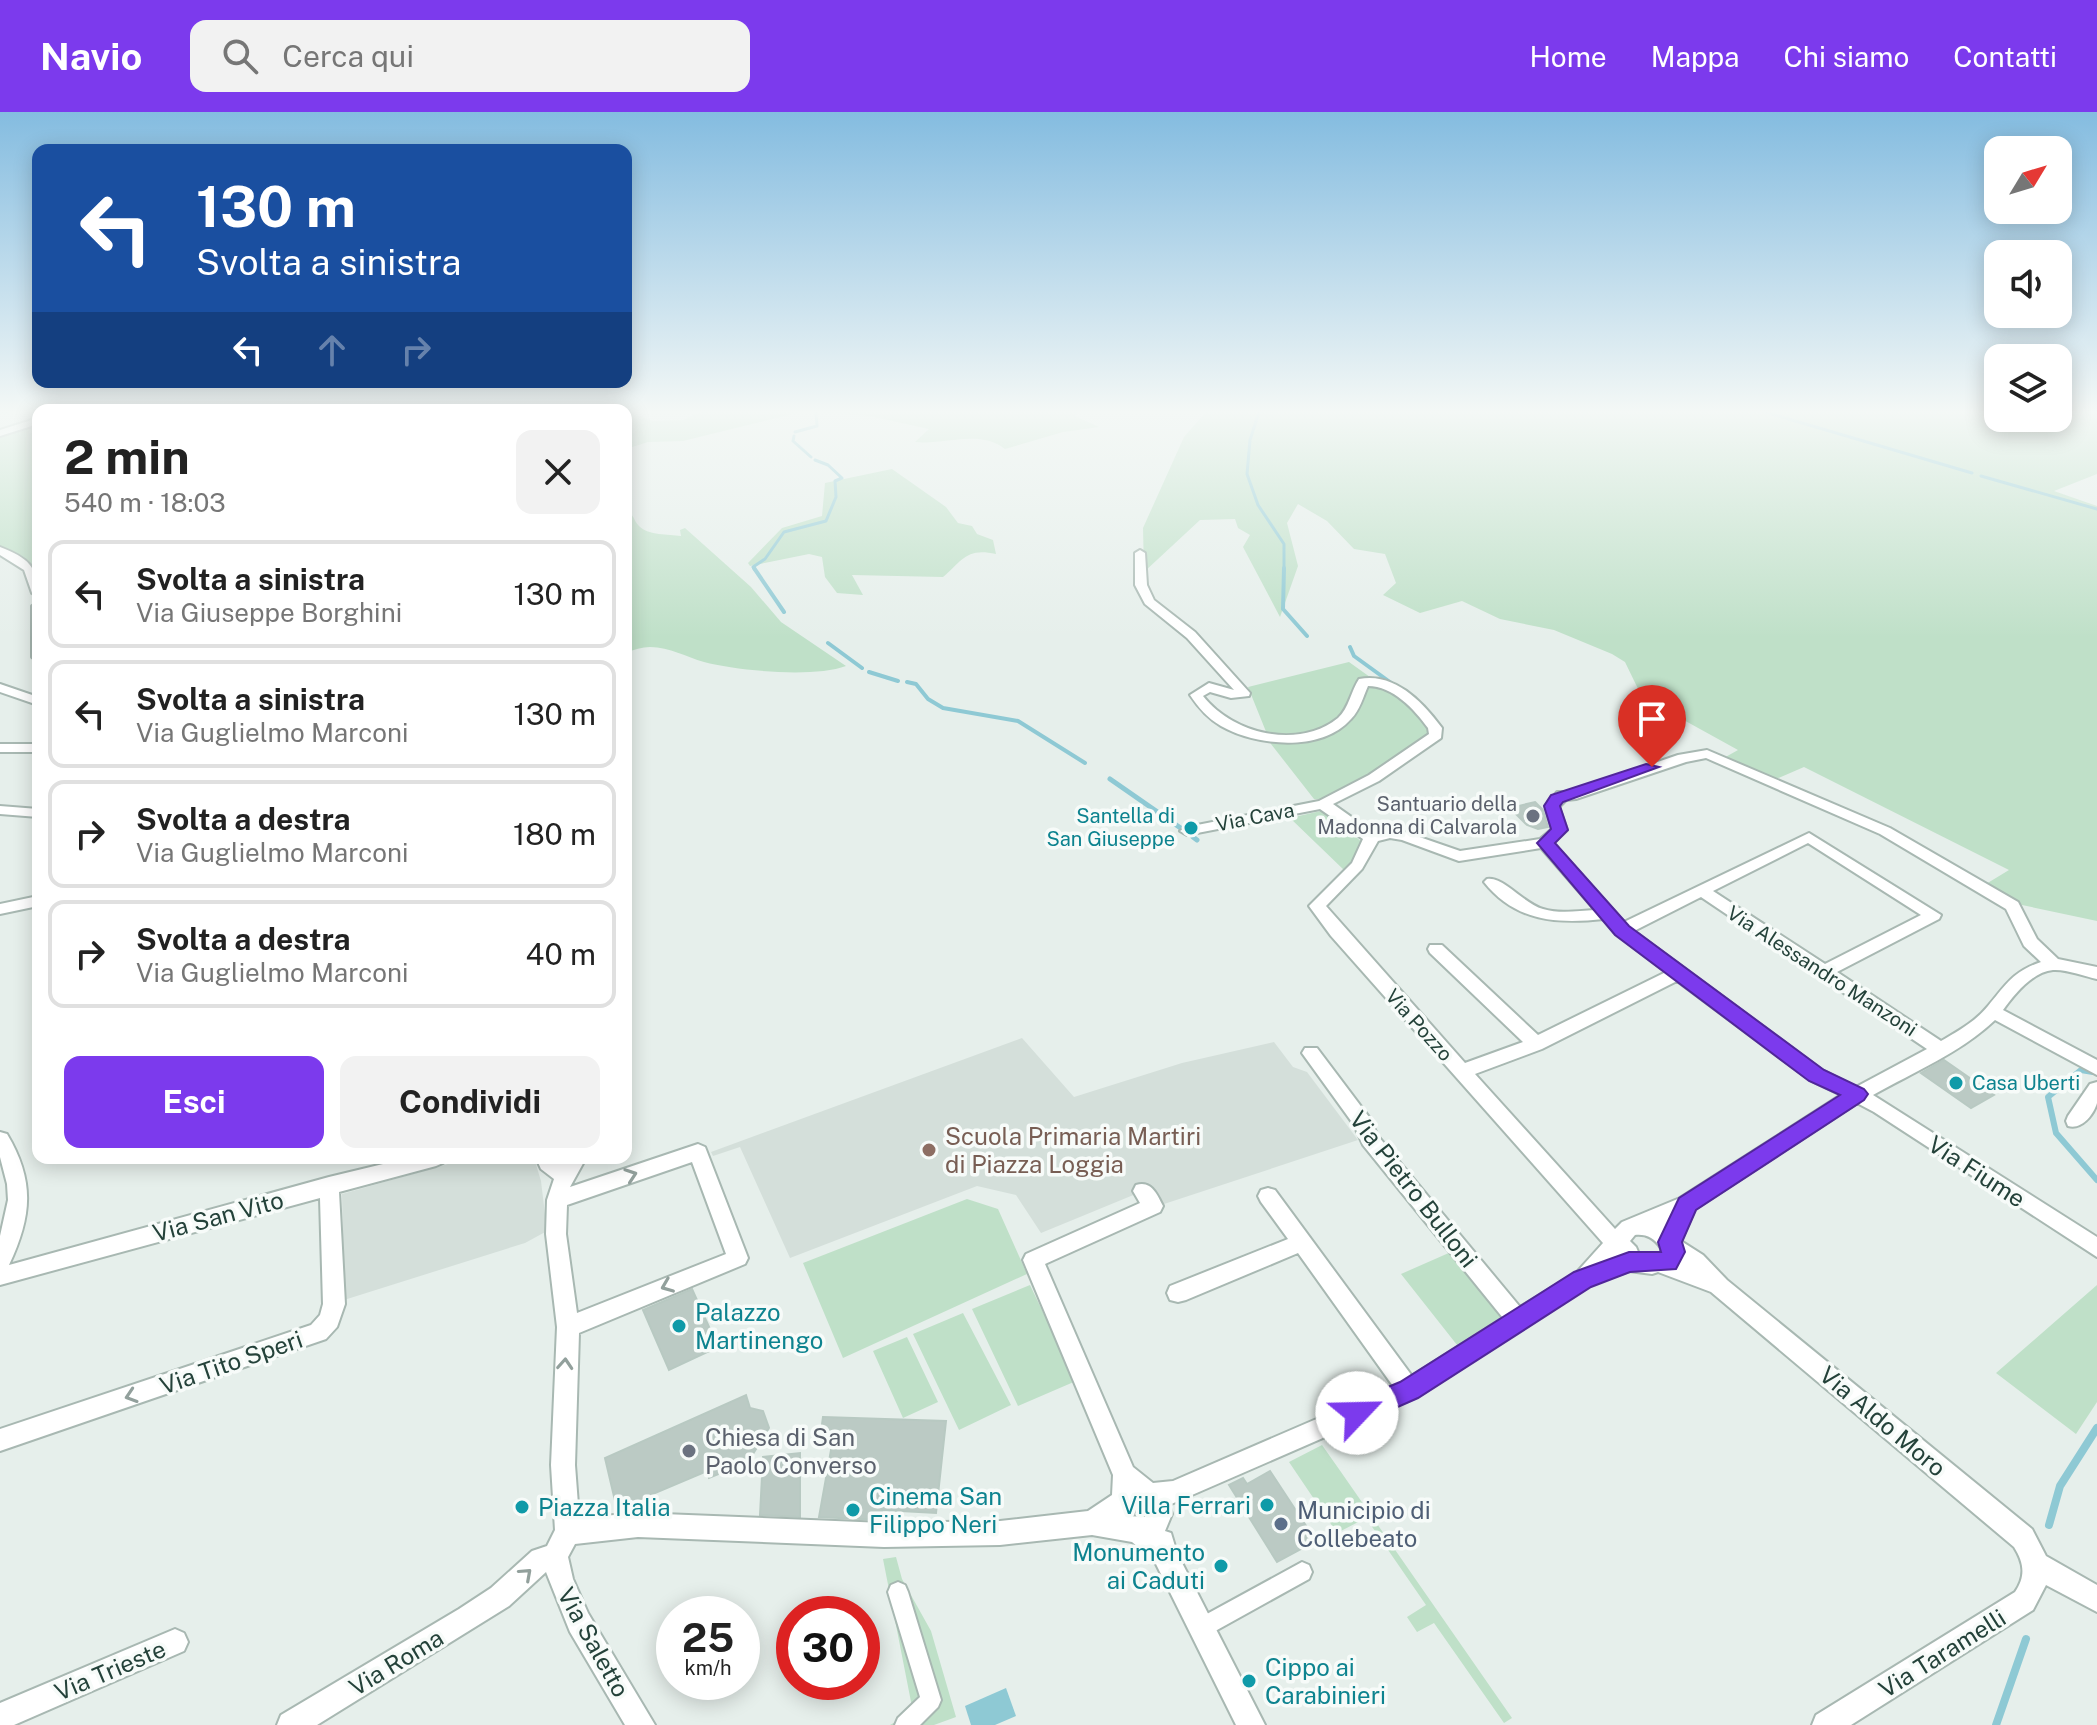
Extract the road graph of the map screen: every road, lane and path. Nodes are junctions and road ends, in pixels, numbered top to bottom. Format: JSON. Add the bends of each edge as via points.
{"nodes":[{"id":1,"x":3,"y":552,"type":"edge"},
{"id":2,"x":1140,"y":553,"type":"dead end"},
{"id":3,"x":32,"y":576,"type":"edge"},
{"id":4,"x":0,"y":688,"type":"edge"},
{"id":5,"x":32,"y":699,"type":"edge"},
{"id":6,"x":0,"y":748,"type":"edge"},
{"id":7,"x":32,"y":748,"type":"edge"},
{"id":8,"x":1323,"y":804,"type":"junction"},
{"id":9,"x":0,"y":810,"type":"edge"},
{"id":10,"x":32,"y":813,"type":"edge"},
{"id":11,"x":1869,"y":819,"type":"dead end"},
{"id":12,"x":1187,"y":831,"type":"dead end"},
{"id":13,"x":1885,"y":831,"type":"junction"},
{"id":14,"x":1371,"y":838,"type":"junction"},
{"id":15,"x":1545,"y":843,"type":"junction"},
{"id":16,"x":1492,"y":882,"type":"dead end"},
{"id":17,"x":1702,"y":891,"type":"junction"},
{"id":18,"x":32,"y":902,"type":"edge"},
{"id":19,"x":0,"y":909,"type":"edge"},
{"id":20,"x":1607,"y":914,"type":"junction"},
{"id":21,"x":1622,"y":930,"type":"junction"},
{"id":22,"x":1436,"y":949,"type":"dead end"},
{"id":23,"x":2053,"y":964,"type":"junction"},
{"id":24,"x":1824,"y":972,"type":"junction"},
{"id":25,"x":1678,"y":973,"type":"junction"},
{"id":26,"x":2097,"y":973,"type":"edge"},
{"id":27,"x":1993,"y":1012,"type":"junction"},
{"id":28,"x":1536,"y":1044,"type":"junction"},
{"id":29,"x":1942,"y":1050,"type":"junction"},
{"id":30,"x":1311,"y":1053,"type":"dead end"},
{"id":31,"x":2097,"y":1068,"type":"edge"},
{"id":32,"x":1461,"y":1072,"type":"junction"},
{"id":33,"x":2097,"y":1089,"type":"edge"},
{"id":34,"x":1861,"y":1092,"type":"junction"},
{"id":35,"x":2075,"y":1121,"type":"dead end"},
{"id":36,"x":3,"y":1147,"type":"edge"},
{"id":37,"x":412,"y":1164,"type":"edge"},
{"id":38,"x":568,"y":1164,"type":"edge"},
{"id":39,"x":329,"y":1185,"type":"junction"},
{"id":40,"x":1143,"y":1191,"type":"dead end"},
{"id":41,"x":1268,"y":1196,"type":"dead end"},
{"id":42,"x":557,"y":1200,"type":"junction"},
{"id":43,"x":1687,"y":1204,"type":"junction"},
{"id":44,"x":1627,"y":1238,"type":"junction"},
{"id":45,"x":1300,"y":1243,"type":"junction"},
{"id":46,"x":2097,"y":1248,"type":"edge"},
{"id":47,"x":1664,"y":1254,"type":"junction"},
{"id":48,"x":0,"y":1261,"type":"edge"},
{"id":49,"x":0,"y":1276,"type":"edge"},
{"id":50,"x":1583,"y":1279,"type":"junction"},
{"id":51,"x":1178,"y":1293,"type":"dead end"},
{"id":52,"x":1519,"y":1322,"type":"junction"},
{"id":53,"x":568,"y":1327,"type":"junction"},
{"id":54,"x":1409,"y":1390,"type":"junction"},
{"id":55,"x":0,"y":1440,"type":"edge"},
{"id":56,"x":1174,"y":1493,"type":"junction"},
{"id":57,"x":1137,"y":1499,"type":"junction"},
{"id":58,"x":1092,"y":1523,"type":"junction"},
{"id":59,"x":1148,"y":1525,"type":"junction"},
{"id":60,"x":568,"y":1532,"type":"junction"},
{"id":61,"x":555,"y":1556,"type":"junction"},
{"id":62,"x":2036,"y":1565,"type":"junction"},
{"id":63,"x":1302,"y":1572,"type":"dead end"},
{"id":64,"x":898,"y":1592,"type":"dead end"},
{"id":65,"x":2097,"y":1599,"type":"edge"},
{"id":66,"x":1201,"y":1628,"type":"junction"},
{"id":67,"x":175,"y":1642,"type":"dead end"},
{"id":68,"x":0,"y":1717,"type":"edge"},
{"id":69,"x":291,"y":1725,"type":"edge"},
{"id":70,"x":641,"y":1725,"type":"edge"},
{"id":71,"x":905,"y":1725,"type":"edge"},
{"id":72,"x":1251,"y":1725,"type":"edge"},
{"id":73,"x":1826,"y":1725,"type":"edge"}],
"edges":[{"from":1,"to":3,"type":"street","via":[[29,568]]},
{"from":2,"to":8,"type":"street","name":"Via Cava","via":[[1141,585],[1149,602],[1191,635],[1244,690],[1237,695],[1213,687],[1197,692],[1197,699],[1215,715],[1257,735],[1315,735],[1343,720],[1363,682],[1371,681],[1410,700],[1430,721],[1436,735],[1374,778]]},
{"from":4,"to":5,"type":"street"},
{"from":6,"to":7,"type":"street"},
{"from":8,"to":12,"type":"street","name":"Via Cava"},
{"from":8,"to":14,"type":"street"},
{"from":9,"to":10,"type":"street"},
{"from":11,"to":13,"type":"street"},
{"from":13,"to":15,"type":"street","via":[[1707,754],[1571,796],[1559,790],[1552,806],[1560,830]]},
{"from":13,"to":23,"type":"street","via":[[2012,906],[2030,942]]},
{"from":14,"to":15,"type":"street","via":[[1405,836],[1459,856]]},
{"from":14,"to":32,"type":"street","name":"Via Pozzo","via":[[1355,867],[1317,906]]},
{"from":15,"to":20,"type":"street","name":"Via Fiume"},
{"from":16,"to":20,"type":"street","via":[[1535,915]]},
{"from":17,"to":21,"type":"street"},
{"from":17,"to":24,"type":"street","name":"Via Alessandro Manzoni"},
{"from":17,"to":24,"type":"street","via":[[1809,837],[1933,915]]},
{"from":18,"to":19,"type":"street"},
{"from":20,"to":21,"type":"street","name":"Via Fiume"},
{"from":21,"to":25,"type":"street","name":"Via Fiume"},
{"from":22,"to":28,"type":"street"},
{"from":23,"to":26,"type":"street"},
{"from":23,"to":27,"type":"street","via":[[2009,989]]},
{"from":24,"to":29,"type":"street","name":"Via Alessandro Manzoni"},
{"from":25,"to":28,"type":"street"},
{"from":25,"to":34,"type":"street","name":"Via Fiume","via":[[1834,1086]]},
{"from":27,"to":29,"type":"street"},
{"from":27,"to":31,"type":"street"},
{"from":28,"to":32,"type":"street"},
{"from":29,"to":34,"type":"street"},
{"from":30,"to":52,"type":"street","name":"Via Pietro Bulloni","via":[[1370,1140]]},
{"from":32,"to":44,"type":"street","name":"Via Pozzo","via":[[1582,1206]]},
{"from":33,"to":35,"type":"street"},
{"from":34,"to":43,"type":"street"},
{"from":34,"to":46,"type":"street","name":"Via Fiume"},
{"from":36,"to":48,"type":"street","via":[[17,1171],[19,1197]]},
{"from":37,"to":39,"type":"street","name":"Via San Vito"},
{"from":38,"to":42,"type":"street"},
{"from":39,"to":49,"type":"street","name":"Via San Vito"},
{"from":39,"to":55,"type":"street","name":"Via Tito Speri","one_way":true,"via":[[333,1289],[329,1320],[318,1332]]},
{"from":40,"to":57,"type":"street","via":[[1153,1206],[1033,1260]]},
{"from":41,"to":45,"type":"street"},
{"from":42,"to":53,"type":"street"},
{"from":42,"to":53,"type":"street","one_way":true,"via":[[698,1152],[738,1258]]},
{"from":43,"to":44,"type":"street"},
{"from":43,"to":47,"type":"street"},
{"from":44,"to":47,"type":"street"},
{"from":44,"to":47,"type":"street","via":[[1656,1230]]},
{"from":44,"to":50,"type":"street"},
{"from":45,"to":51,"type":"street"},
{"from":45,"to":54,"type":"street"},
{"from":47,"to":50,"type":"street"},
{"from":47,"to":62,"type":"street","name":"Via Aldo Moro","via":[[1719,1286],[2023,1538]]},
{"from":50,"to":52,"type":"street"},
{"from":52,"to":54,"type":"street"},
{"from":60,"to":53,"type":"street","one_way":true,"via":[[563,1465]]},
{"from":54,"to":56,"type":"street"},
{"from":56,"to":57,"type":"street"},
{"from":56,"to":59,"type":"street"},
{"from":57,"to":58,"type":"street"},
{"from":57,"to":59,"type":"street","via":[[1158,1506]]},
{"from":58,"to":59,"type":"street"},
{"from":58,"to":60,"type":"street","via":[[913,1535],[638,1525]]},
{"from":59,"to":66,"type":"street"},
{"from":60,"to":61,"type":"street"},
{"from":69,"to":61,"type":"street","name":"Via Roma","one_way":true,"via":[[500,1597],[541,1560]]},
{"from":61,"to":70,"type":"street","name":"Via Saletto","via":[[559,1580]]},
{"from":62,"to":65,"type":"street"},
{"from":62,"to":73,"type":"street","name":"Via Taramelli","via":[[2032,1590],[2024,1601]]},
{"from":63,"to":66,"type":"street"},
{"from":64,"to":71,"type":"street","via":[[931,1700]]},
{"from":66,"to":72,"type":"street"},
{"from":67,"to":68,"type":"street","name":"Via Trieste"}]}
